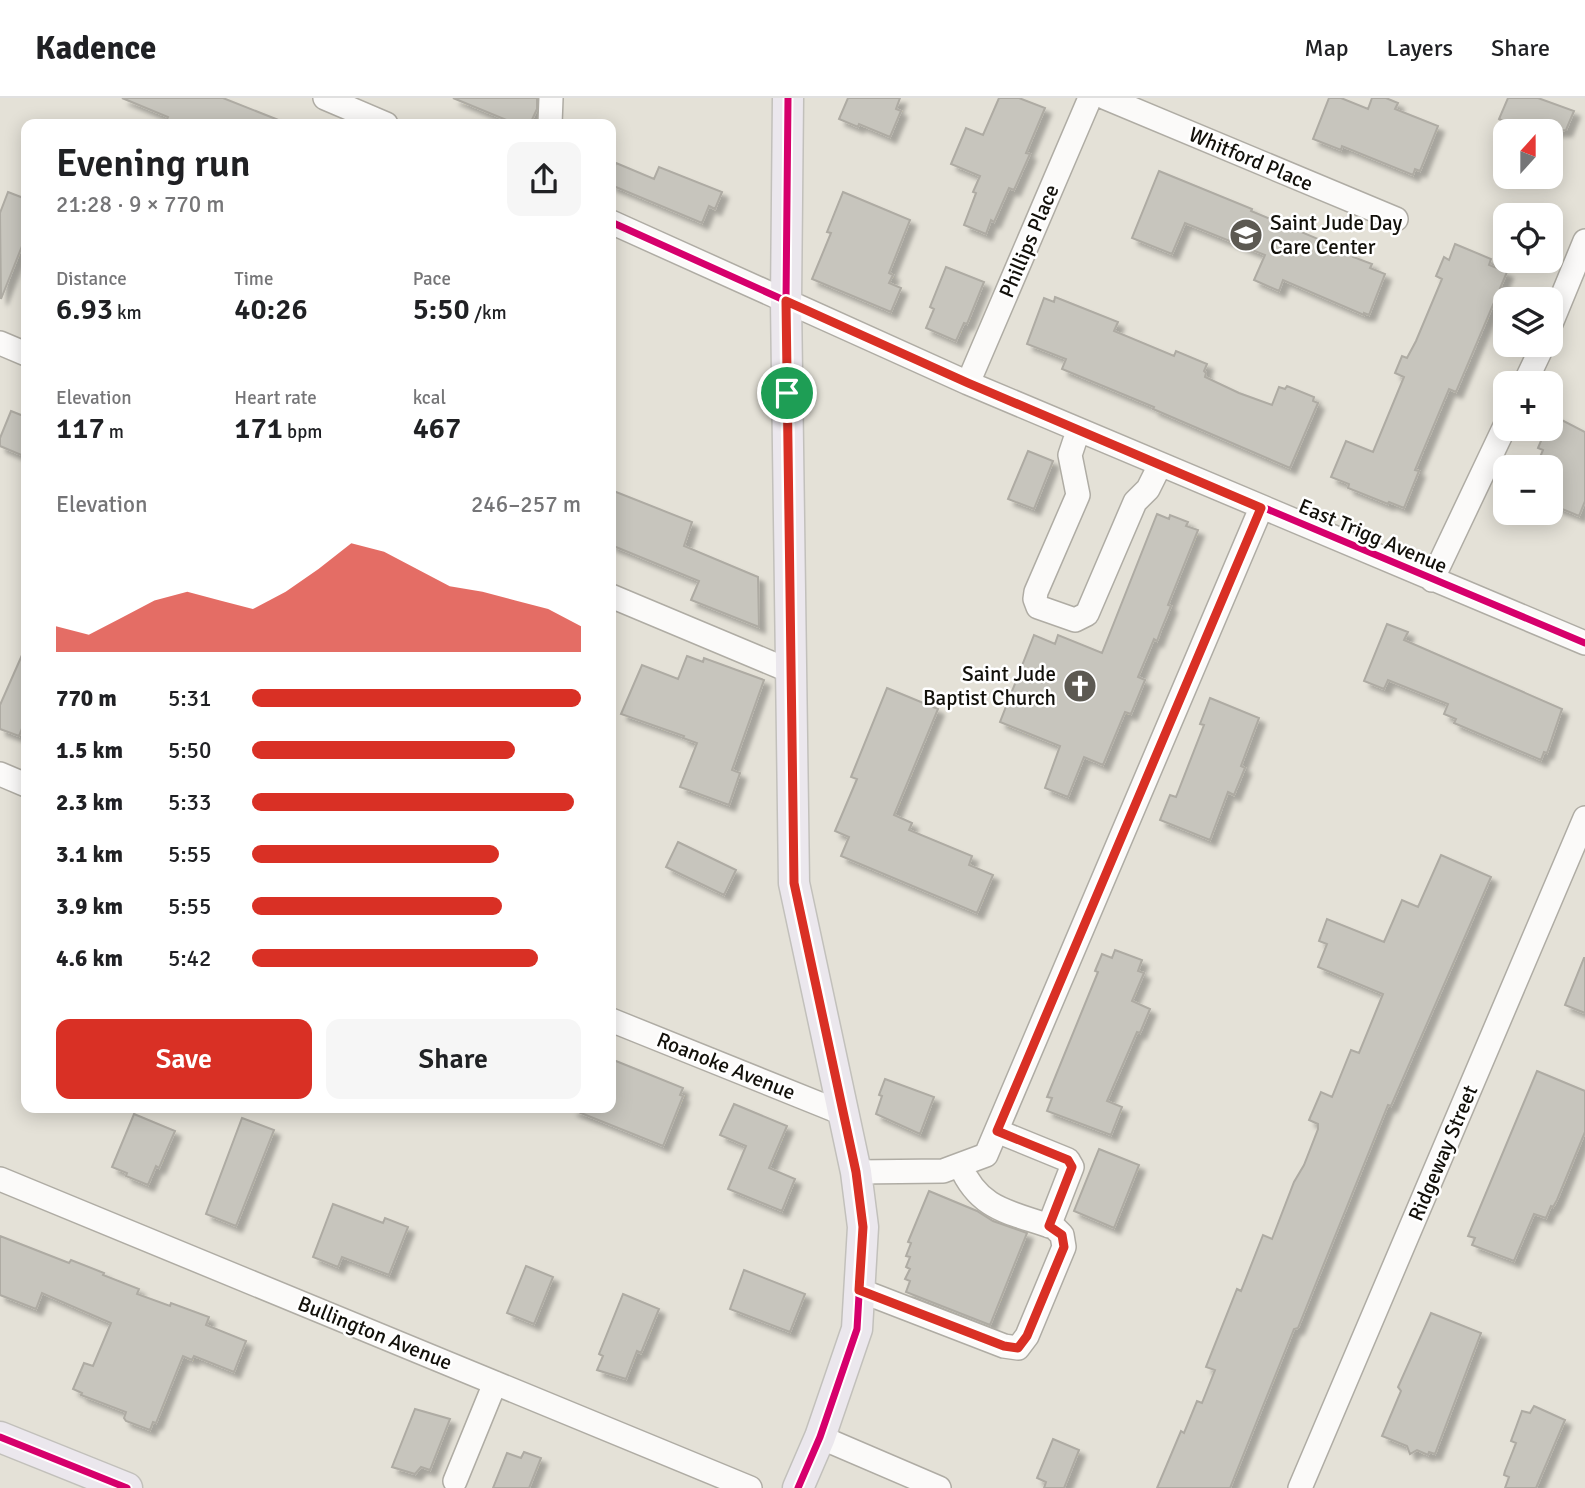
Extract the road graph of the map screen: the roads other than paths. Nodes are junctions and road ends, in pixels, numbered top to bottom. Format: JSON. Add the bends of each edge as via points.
{"nodes":[{"id":1,"x":325,"y":98,"type":"edge"},
{"id":2,"x":551,"y":98,"type":"edge"},
{"id":3,"x":788,"y":98,"type":"edge"},
{"id":4,"x":1090,"y":98,"type":"edge"},
{"id":5,"x":1105,"y":98,"type":"edge"},
{"id":6,"x":374,"y":119,"type":"edge"},
{"id":7,"x":550,"y":119,"type":"edge"},
{"id":8,"x":1396,"y":219,"type":"dead end"},
{"id":9,"x":616,"y":224,"type":"edge"},
{"id":10,"x":1585,"y":241,"type":"edge"},
{"id":11,"x":1563,"y":294,"type":"edge"},
{"id":12,"x":786,"y":301,"type":"junction"},
{"id":13,"x":0,"y":343,"type":"edge"},
{"id":14,"x":21,"y":352,"type":"edge"},
{"id":15,"x":968,"y":383,"type":"junction"},
{"id":16,"x":1079,"y":431,"type":"junction"},
{"id":17,"x":1498,"y":441,"type":"edge"},
{"id":18,"x":1160,"y":465,"type":"junction"},
{"id":19,"x":1261,"y":508,"type":"junction"},
{"id":20,"x":1432,"y":580,"type":"junction"},
{"id":21,"x":616,"y":598,"type":"edge"},
{"id":22,"x":1585,"y":643,"type":"edge"},
{"id":23,"x":790,"y":671,"type":"junction"},
{"id":24,"x":0,"y":774,"type":"edge"},
{"id":25,"x":21,"y":783,"type":"edge"},
{"id":26,"x":1585,"y":818,"type":"edge"},
{"id":27,"x":616,"y":1022,"type":"edge"},
{"id":28,"x":842,"y":1113,"type":"junction"},
{"id":29,"x":997,"y":1131,"type":"junction"},
{"id":30,"x":960,"y":1165,"type":"junction"},
{"id":31,"x":856,"y":1172,"type":"junction"},
{"id":32,"x":0,"y":1179,"type":"edge"},
{"id":33,"x":1049,"y":1226,"type":"junction"},
{"id":34,"x":859,"y":1290,"type":"junction"},
{"id":35,"x":495,"y":1383,"type":"junction"},
{"id":36,"x":0,"y":1437,"type":"edge"},
{"id":37,"x":820,"y":1437,"type":"junction"},
{"id":38,"x":455,"y":1481,"type":"dead end"},
{"id":39,"x":724,"y":1483,"type":"edge"},
{"id":40,"x":127,"y":1488,"type":"edge"},
{"id":41,"x":750,"y":1488,"type":"edge"},
{"id":42,"x":798,"y":1488,"type":"edge"},
{"id":43,"x":939,"y":1488,"type":"edge"},
{"id":44,"x":1300,"y":1488,"type":"edge"}],
"edges":[{"from":1,"to":6,"type":"street"},
{"from":2,"to":7,"type":"street"},
{"from":3,"to":12,"type":"main road"},
{"from":4,"to":15,"type":"street","name":"Phillips Place"},
{"from":5,"to":8,"type":"street","name":"Whitford Place"},
{"from":9,"to":12,"type":"street","name":"East Trigg Avenue"},
{"from":10,"to":11,"type":"street"},
{"from":12,"to":15,"type":"street","name":"East Trigg Avenue"},
{"from":12,"to":23,"type":"main road"},
{"from":13,"to":14,"type":"street"},
{"from":15,"to":16,"type":"street","name":"East Trigg Avenue"},
{"from":16,"to":18,"type":"street","name":"East Trigg Avenue"},
{"from":16,"to":18,"type":"street","via":[[1070,456],[1076,501],[1035,592],[1038,607],[1052,614],[1075,620],[1087,614],[1135,502]]},
{"from":17,"to":20,"type":"street"},
{"from":18,"to":19,"type":"street","name":"East Trigg Avenue"},
{"from":19,"to":20,"type":"street","name":"East Trigg Avenue"},
{"from":19,"to":29,"type":"street"},
{"from":20,"to":22,"type":"street","name":"East Trigg Avenue"},
{"from":21,"to":23,"type":"street"},
{"from":23,"to":28,"type":"main road","via":[[794,883]]},
{"from":24,"to":25,"type":"street"},
{"from":26,"to":44,"type":"street","name":"Ridgeway Street"},
{"from":27,"to":28,"type":"street","name":"Roanoke Avenue"},
{"from":28,"to":31,"type":"main road"},
{"from":29,"to":30,"type":"street","via":[[986,1155]]},
{"from":29,"to":33,"type":"street","via":[[1068,1160],[1072,1167]]},
{"from":30,"to":31,"type":"street","via":[[943,1171]]},
{"from":30,"to":33,"type":"street","via":[[985,1201]]},
{"from":31,"to":34,"type":"main road","via":[[863,1227]]},
{"from":32,"to":35,"type":"street","name":"Bullington Avenue"},
{"from":33,"to":34,"type":"street","via":[[1062,1235],[1064,1247],[1018,1348]]},
{"from":34,"to":37,"type":"main road","via":[[857,1329]]},
{"from":35,"to":38,"type":"street"},
{"from":35,"to":39,"type":"street","name":"Bullington Avenue"},
{"from":36,"to":40,"type":"main road"},
{"from":37,"to":42,"type":"main road"},
{"from":37,"to":43,"type":"street"},
{"from":39,"to":41,"type":"street","name":"Bullington Avenue"}]}
